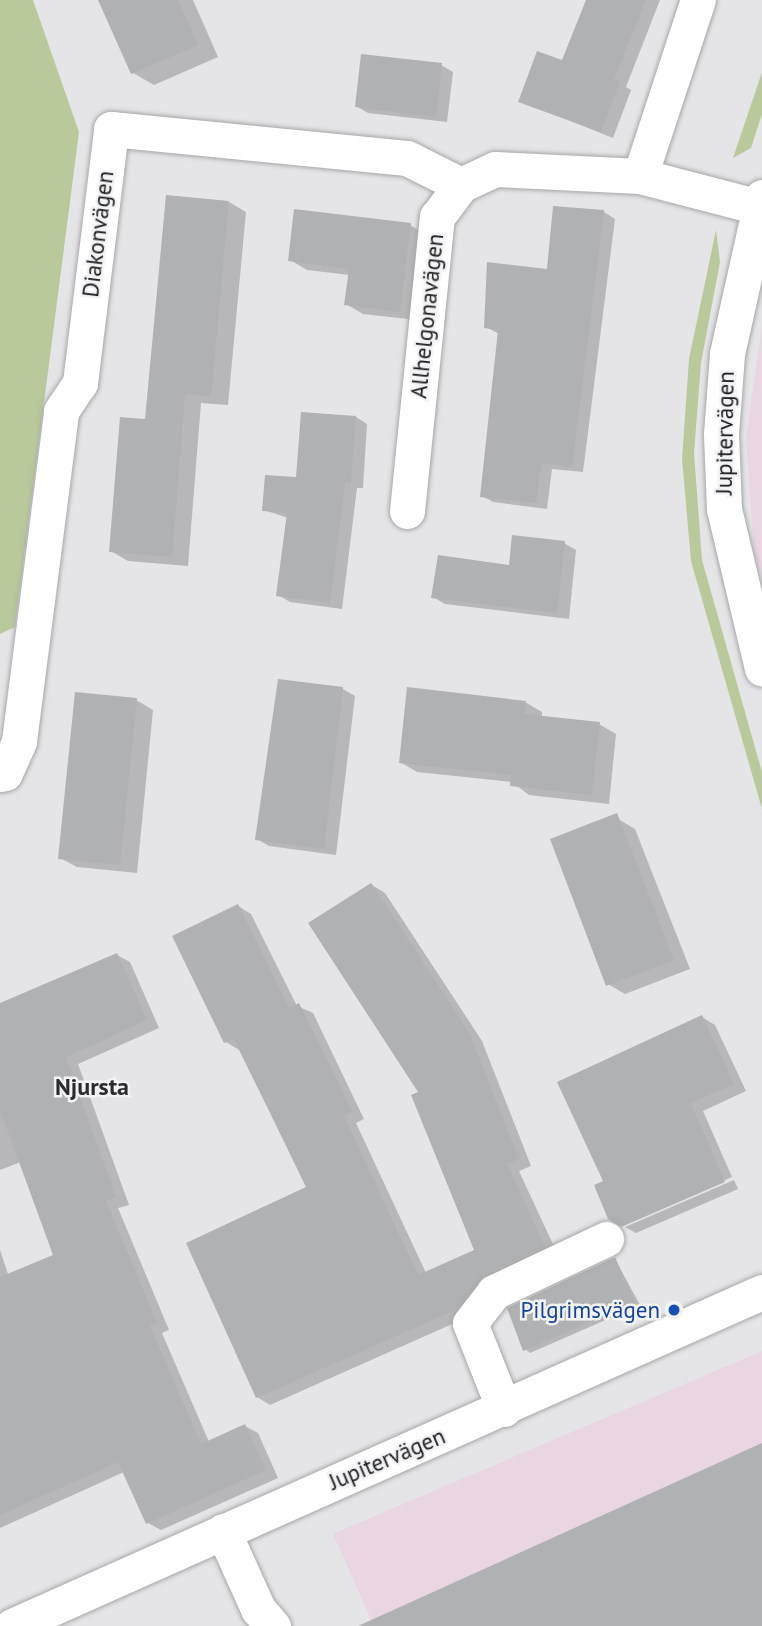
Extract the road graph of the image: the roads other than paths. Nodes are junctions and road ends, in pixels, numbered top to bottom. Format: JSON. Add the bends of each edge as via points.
{"nodes":[{"id":1,"x":698,"y":0,"type":"edge"},
{"id":2,"x":640,"y":176,"type":"junction"},
{"id":3,"x":461,"y":185,"type":"junction"},
{"id":4,"x":760,"y":202,"type":"edge"},
{"id":5,"x":407,"y":511,"type":"dead end"},
{"id":6,"x":762,"y":669,"type":"edge"},
{"id":7,"x":13,"y":693,"type":"edge"},
{"id":8,"x":0,"y":774,"type":"edge"},
{"id":9,"x":606,"y":1239,"type":"dead end"},
{"id":10,"x":762,"y":1292,"type":"edge"},
{"id":11,"x":504,"y":1409,"type":"junction"},
{"id":12,"x":223,"y":1531,"type":"junction"},
{"id":13,"x":12,"y":1626,"type":"edge"},
{"id":14,"x":273,"y":1626,"type":"edge"}],
"edges":[{"from":1,"to":2,"type":"street"},
{"from":2,"to":3,"type":"street","name":"Allhelgonavägen","via":[[495,169]]},
{"from":2,"to":4,"type":"street","name":"Allhelgonavägen"},
{"from":3,"to":5,"type":"street","name":"Allhelgonavägen","via":[[437,217]]},
{"from":3,"to":7,"type":"street","name":"Diakonvägen","via":[[407,158],[111,129],[80,383],[61,411]]},
{"from":4,"to":6,"type":"street","name":"Jupitervägen","via":[[727,355],[720,434],[724,509]]},
{"from":7,"to":8,"type":"street","name":"Diakonvägen","via":[[19,741],[5,773]]},
{"from":9,"to":11,"type":"street","via":[[495,1292],[470,1323]]},
{"from":10,"to":11,"type":"street","name":"Jupitervägen"},
{"from":11,"to":12,"type":"street","name":"Jupitervägen"},
{"from":12,"to":13,"type":"street","name":"Jupitervägen"},
{"from":12,"to":14,"type":"street","via":[[258,1609]]}]}
